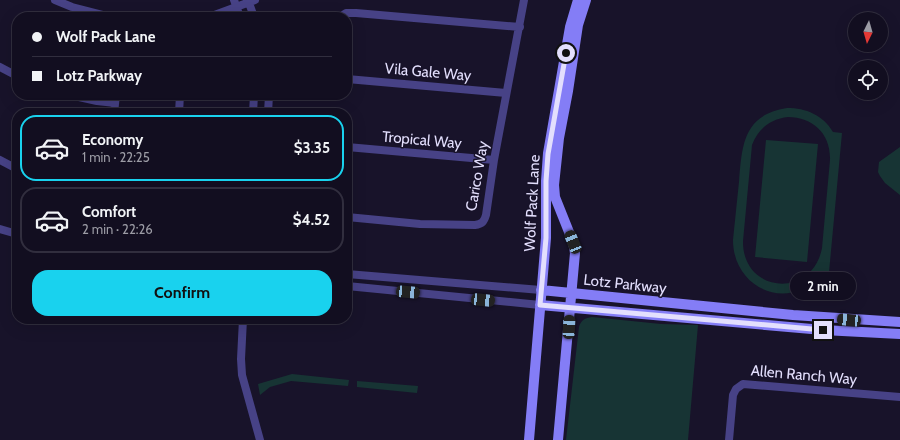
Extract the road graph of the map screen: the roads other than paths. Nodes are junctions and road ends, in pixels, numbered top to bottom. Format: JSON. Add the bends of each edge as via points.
{"nodes":[{"id":1,"x":55,"y":0,"type":"edge"},
{"id":2,"x":524,"y":0,"type":"edge"},
{"id":3,"x":578,"y":0,"type":"edge"},
{"id":4,"x":586,"y":0,"type":"edge"},
{"id":5,"x":251,"y":1,"type":"edge"},
{"id":6,"x":235,"y":4,"type":"edge"},
{"id":7,"x":91,"y":12,"type":"edge"},
{"id":8,"x":219,"y":12,"type":"edge"},
{"id":9,"x":253,"y":12,"type":"edge"},
{"id":10,"x":352,"y":13,"type":"edge"},
{"id":11,"x":520,"y":27,"type":"junction"},
{"id":12,"x":0,"y":67,"type":"edge"},
{"id":13,"x":12,"y":73,"type":"edge"},
{"id":14,"x":352,"y":79,"type":"edge"},
{"id":15,"x":506,"y":93,"type":"junction"},
{"id":16,"x":92,"y":100,"type":"edge"},
{"id":17,"x":106,"y":100,"type":"edge"},
{"id":18,"x":352,"y":147,"type":"edge"},
{"id":19,"x":0,"y":160,"type":"edge"},
{"id":20,"x":494,"y":160,"type":"junction"},
{"id":21,"x":12,"y":166,"type":"edge"},
{"id":22,"x":352,"y":217,"type":"edge"},
{"id":23,"x":0,"y":229,"type":"edge"},
{"id":24,"x":12,"y":233,"type":"edge"},
{"id":25,"x":352,"y":274,"type":"edge"},
{"id":26,"x":352,"y":286,"type":"edge"},
{"id":27,"x":541,"y":290,"type":"junction"},
{"id":28,"x":571,"y":293,"type":"junction"},
{"id":29,"x":540,"y":305,"type":"junction"},
{"id":30,"x":570,"y":307,"type":"junction"},
{"id":31,"x":900,"y":322,"type":"edge"},
{"id":32,"x":243,"y":324,"type":"edge"},
{"id":33,"x":900,"y":334,"type":"edge"},
{"id":34,"x":900,"y":397,"type":"edge"},
{"id":35,"x":260,"y":440,"type":"edge"},
{"id":36,"x":529,"y":440,"type":"edge"},
{"id":37,"x":558,"y":440,"type":"edge"},
{"id":38,"x":729,"y":440,"type":"edge"}],
"edges":[{"from":1,"to":7,"type":"street"},
{"from":2,"to":11,"type":"street","name":"Carico Way"},
{"from":3,"to":27,"type":"street","name":"Wolf Pack Lane","via":[[570,27],[548,154],[546,238]]},
{"from":4,"to":28,"type":"street","name":"Wolf Pack Lane","via":[[578,25],[554,185],[557,202],[574,248]]},
{"from":5,"to":6,"type":"street"},
{"from":5,"to":9,"type":"street"},
{"from":6,"to":8,"type":"street"},
{"from":10,"to":11,"type":"street"},
{"from":11,"to":15,"type":"street","name":"Carico Way"},
{"from":12,"to":13,"type":"street"},
{"from":14,"to":15,"type":"street","name":"Vila Gale Way"},
{"from":15,"to":20,"type":"street","name":"Carico Way"},
{"from":16,"to":17,"type":"street"},
{"from":18,"to":20,"type":"street","name":"Tropical Way"},
{"from":19,"to":21,"type":"street"},
{"from":20,"to":22,"type":"street","name":"Carico Way","via":[[486,215],[480,225],[420,224]]},
{"from":23,"to":24,"type":"street"},
{"from":25,"to":27,"type":"street","name":"Lotz Parkway"},
{"from":26,"to":29,"type":"street","name":"Lotz Parkway"},
{"from":27,"to":28,"type":"street","name":"Lotz Parkway"},
{"from":27,"to":29,"type":"street","name":"Wolf Pack Lane"},
{"from":28,"to":30,"type":"street","name":"Wolf Pack Lane"},
{"from":28,"to":31,"type":"street","name":"Lotz Parkway","via":[[818,317]]},
{"from":29,"to":30,"type":"street","name":"Lotz Parkway"},
{"from":29,"to":36,"type":"street","name":"Wolf Pack Lane"},
{"from":30,"to":33,"type":"street","name":"Lotz Parkway","via":[[823,330]]},
{"from":30,"to":37,"type":"street","name":"Wolf Pack Lane"},
{"from":32,"to":35,"type":"street","via":[[242,375]]},
{"from":34,"to":38,"type":"street","name":"Allen Ranch Way","via":[[743,384],[736,389],[733,396]]}]}
